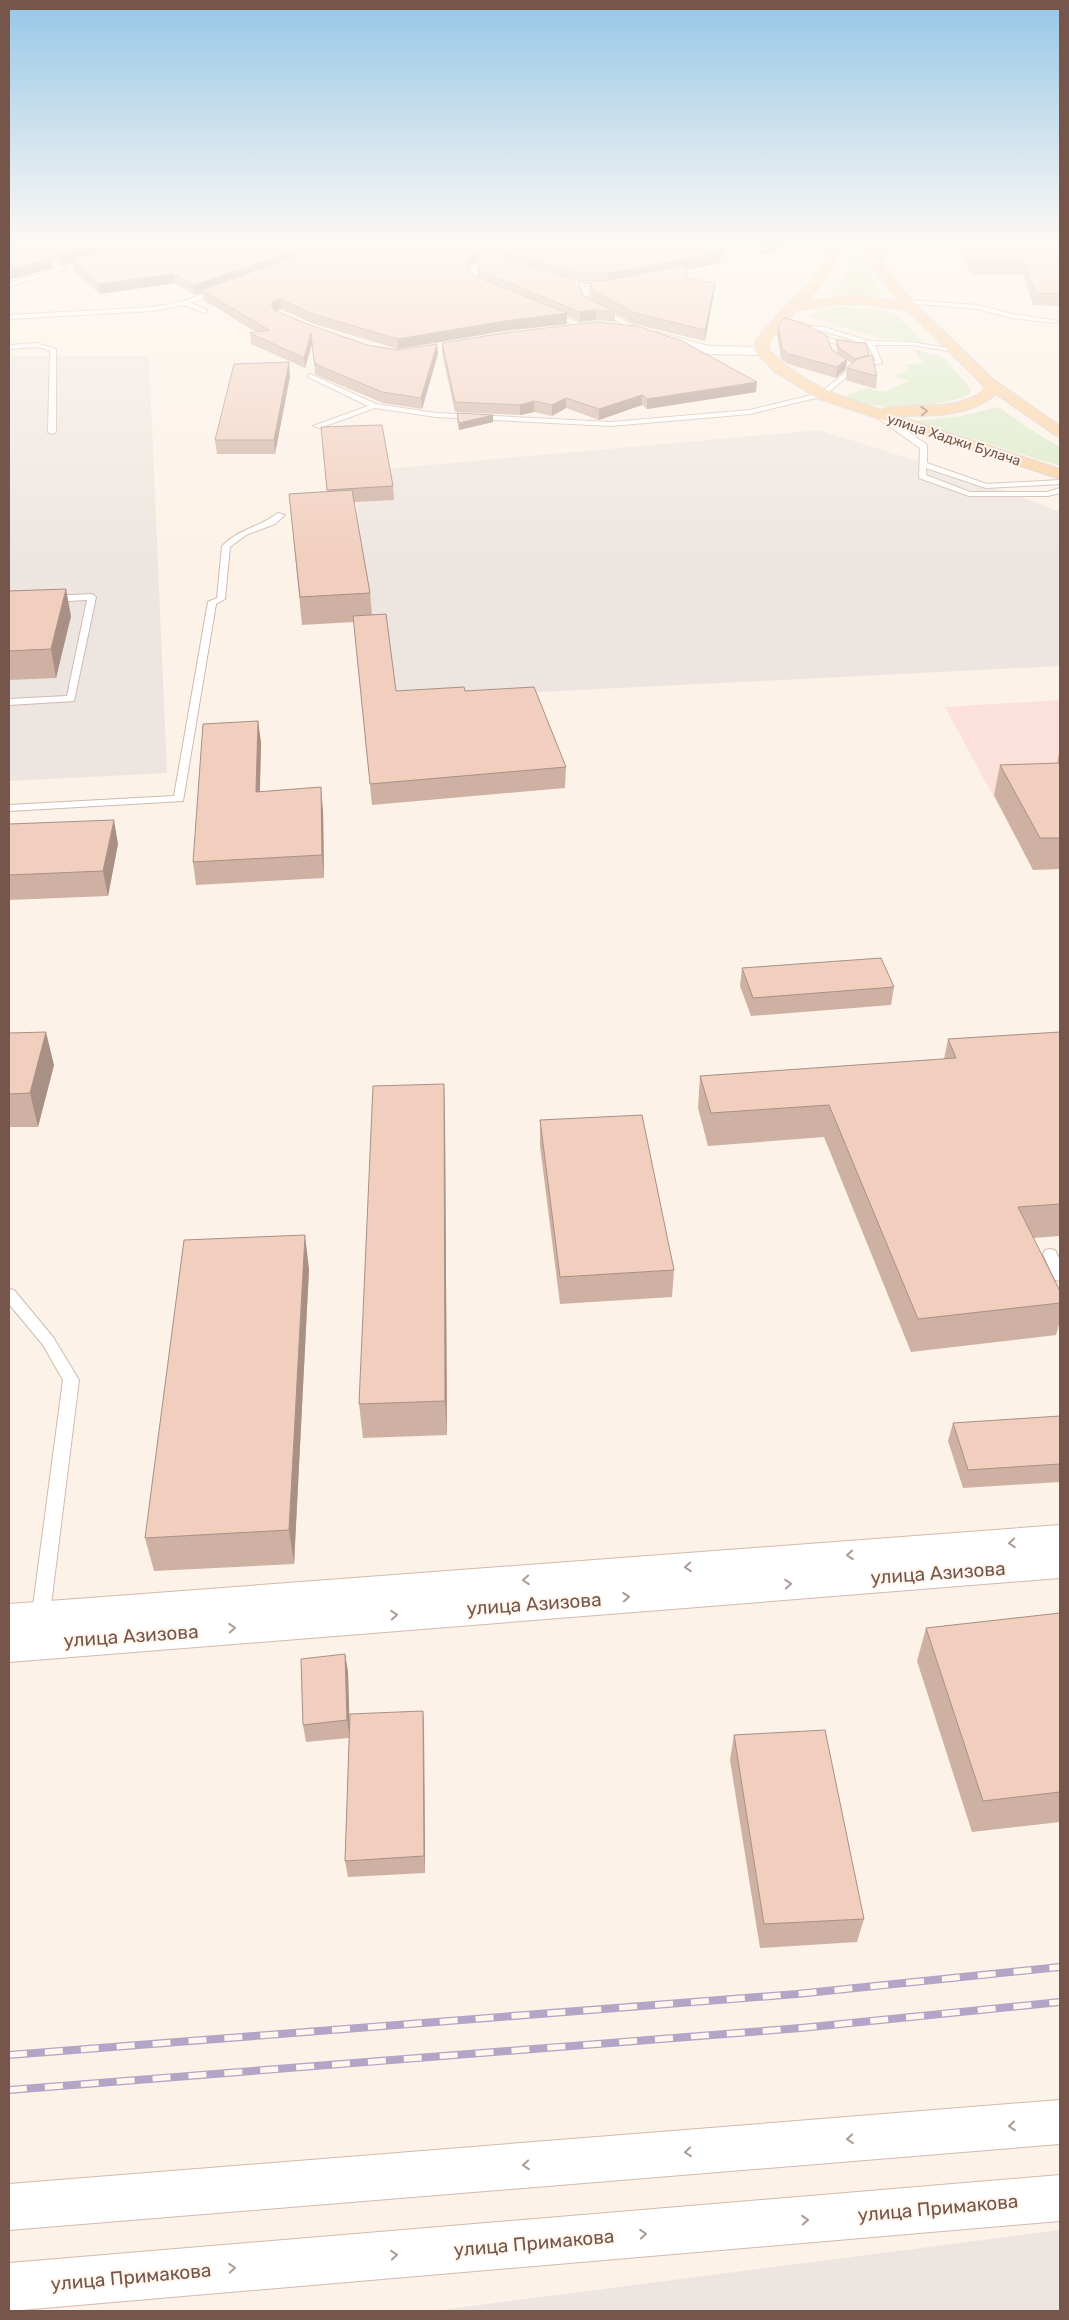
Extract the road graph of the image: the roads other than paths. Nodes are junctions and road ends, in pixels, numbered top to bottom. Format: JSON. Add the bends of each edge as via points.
{"nodes":[{"id":1,"x":53,"y":349,"type":"edge"},
{"id":2,"x":705,"y":349,"type":"edge"},
{"id":3,"x":874,"y":349,"type":"edge"},
{"id":4,"x":951,"y":349,"type":"edge"},
{"id":5,"x":956,"y":350,"type":"joint"},
{"id":6,"x":762,"y":351,"type":"joint"},
{"id":7,"x":310,"y":376,"type":"dead end"},
{"id":8,"x":988,"y":382,"type":"junction"},
{"id":9,"x":822,"y":396,"type":"junction"},
{"id":10,"x":374,"y":406,"type":"junction"},
{"id":11,"x":858,"y":409,"type":"junction"},
{"id":12,"x":882,"y":417,"type":"junction"},
{"id":13,"x":317,"y":426,"type":"dead end"},
{"id":14,"x":52,"y":432,"type":"dead end"},
{"id":15,"x":1060,"y":432,"type":"edge"},
{"id":16,"x":922,"y":464,"type":"junction"},
{"id":17,"x":1060,"y":474,"type":"edge"},
{"id":18,"x":1060,"y":482,"type":"edge"},
{"id":19,"x":1060,"y":490,"type":"edge"},
{"id":20,"x":281,"y":515,"type":"dead end"},
{"id":21,"x":36,"y":600,"type":"edge"},
{"id":22,"x":9,"y":702,"type":"edge"},
{"id":23,"x":9,"y":808,"type":"edge"},
{"id":24,"x":1050,"y":1254,"type":"dead end"},
{"id":25,"x":1060,"y":1276,"type":"edge"},
{"id":26,"x":9,"y":1294,"type":"edge"},
{"id":27,"x":1060,"y":1539,"type":"edge"},
{"id":28,"x":1060,"y":1563,"type":"edge"},
{"id":29,"x":24,"y":1631,"type":"edge"},
{"id":30,"x":1060,"y":2122,"type":"edge"},
{"id":31,"x":1060,"y":2198,"type":"edge"},
{"id":32,"x":9,"y":2207,"type":"edge"},
{"id":33,"x":9,"y":2287,"type":"edge"}],
"edges":[{"from":1,"to":14,"type":"lane"},
{"from":2,"to":6,"type":"main road"},
{"from":3,"to":9,"type":"lane","via":[[880,362],[849,367]]},
{"from":4,"to":5,"type":"lane"},
{"from":5,"to":8,"type":"main road"},
{"from":6,"to":9,"type":"main road","name":"улица Хаджи Булача","via":[[780,369]]},
{"from":7,"to":10,"type":"lane"},
{"from":11,"to":8,"type":"main road","one_way":true,"via":[[920,412],[966,405],[987,396],[992,390]]},
{"from":8,"to":15,"type":"main road"},
{"from":9,"to":10,"type":"lane","via":[[750,412],[611,424],[436,415]]},
{"from":9,"to":11,"type":"main road","name":"улица Хаджи Булача"},
{"from":10,"to":13,"type":"lane"},
{"from":11,"to":12,"type":"main road","name":"улица Хаджи Булача"},
{"from":12,"to":16,"type":"lane","via":[[924,447]]},
{"from":12,"to":17,"type":"main road","name":"улица Хаджи Булача"},
{"from":16,"to":18,"type":"lane","via":[[986,486]]},
{"from":16,"to":19,"type":"lane","via":[[922,476],[969,494],[1048,494]]},
{"from":20,"to":23,"type":"lane","via":[[243,533],[226,546],[221,599],[212,602],[179,799]]},
{"from":21,"to":22,"type":"lane","via":[[92,597],[71,698]]},
{"from":24,"to":25,"type":"lane"},
{"from":26,"to":29,"type":"lane","via":[[48,1340],[71,1380]]},
{"from":27,"to":29,"type":"main road","name":"улица Азизова","one_way":true},
{"from":29,"to":28,"type":"main road","name":"улица Азизова","one_way":true},
{"from":30,"to":32,"type":"main road","one_way":true},
{"from":33,"to":31,"type":"main road","name":"улица Примакова","one_way":true}]}
